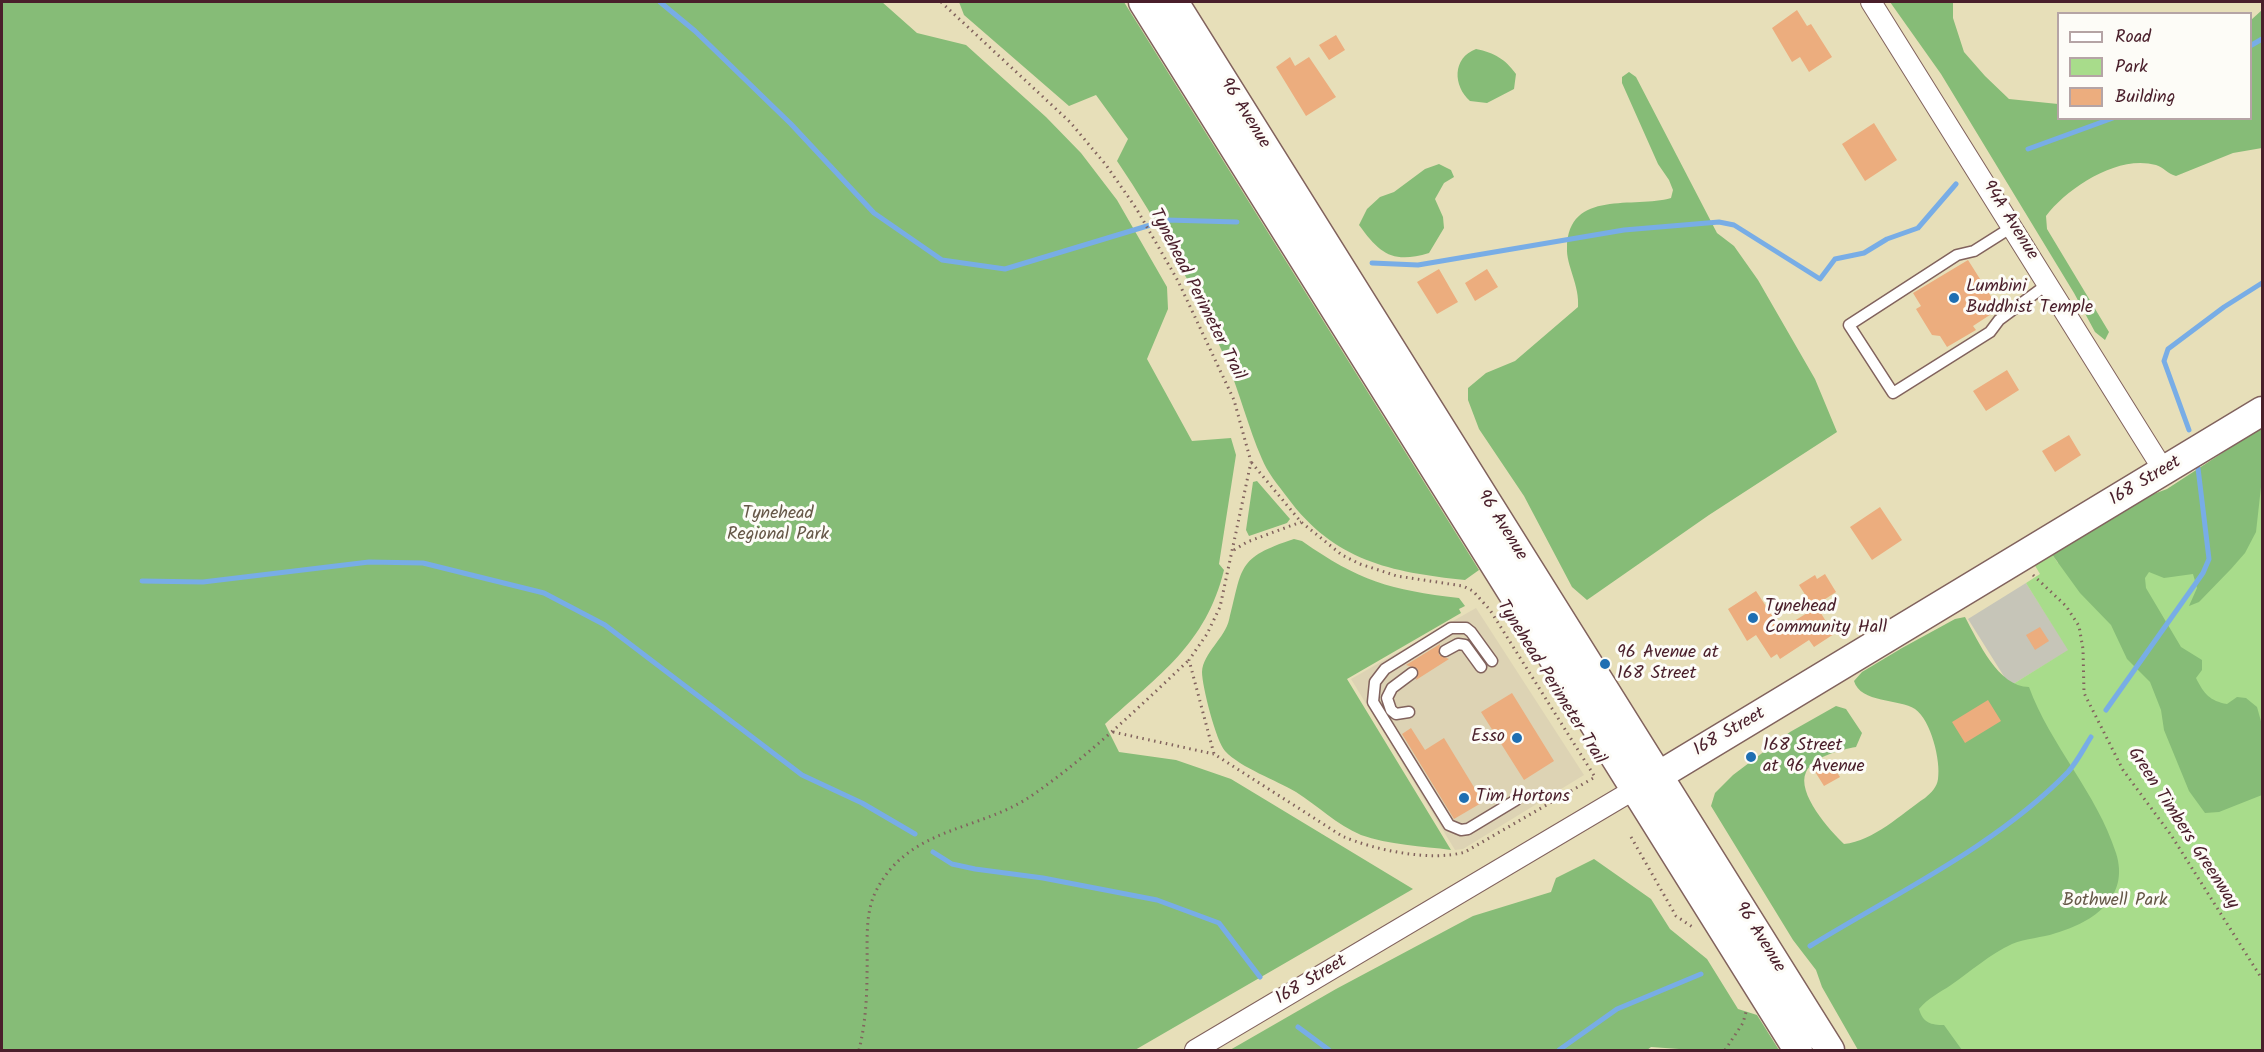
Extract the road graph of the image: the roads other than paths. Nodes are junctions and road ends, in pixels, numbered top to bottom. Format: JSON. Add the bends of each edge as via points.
{"nodes":[{"id":1,"x":1143,"y":2,"type":"edge"},
{"id":2,"x":1174,"y":2,"type":"edge"},
{"id":3,"x":1871,"y":2,"type":"edge"},
{"id":4,"x":2012,"y":227,"type":"junction"},
{"id":5,"x":2049,"y":284,"type":"junction"},
{"id":6,"x":2262,"y":411,"type":"edge"},
{"id":7,"x":2163,"y":471,"type":"junction"},
{"id":8,"x":1445,"y":651,"type":"dead end"},
{"id":9,"x":1492,"y":661,"type":"dead end"},
{"id":10,"x":1481,"y":668,"type":"dead end"},
{"id":11,"x":1412,"y":673,"type":"dead end"},
{"id":12,"x":1409,"y":712,"type":"dead end"},
{"id":13,"x":1647,"y":782,"type":"junction"},
{"id":14,"x":1516,"y":800,"type":"dead end"},
{"id":15,"x":1195,"y":1050,"type":"edge"},
{"id":16,"x":1798,"y":1050,"type":"edge"},
{"id":17,"x":1830,"y":1050,"type":"edge"}],
"edges":[{"from":1,"to":13,"type":"main road","name":"96 Avenue"},
{"from":2,"to":13,"type":"main road","name":"96 Avenue"},
{"from":3,"to":4,"type":"street","name":"94A Avenue"},
{"from":4,"to":5,"type":"street","name":"94A Avenue"},
{"from":4,"to":5,"type":"lane","via":[[1974,251],[1957,255],[1849,325],[1893,393],[1990,332],[1999,320]]},
{"from":5,"to":7,"type":"street","name":"94A Avenue"},
{"from":6,"to":7,"type":"main road","name":"168 Street"},
{"from":7,"to":13,"type":"main road","name":"168 Street"},
{"from":8,"to":10,"type":"lane","via":[[1465,645]]},
{"from":9,"to":14,"type":"lane","via":[[1471,632],[1451,628],[1385,669],[1376,682],[1373,702],[1449,825],[1468,829]]},
{"from":11,"to":12,"type":"lane","via":[[1392,688],[1387,698],[1396,714]]},
{"from":13,"to":15,"type":"street","name":"168 Street"},
{"from":13,"to":16,"type":"main road","name":"96 Avenue"},
{"from":13,"to":17,"type":"main road","name":"96 Avenue"}]}
